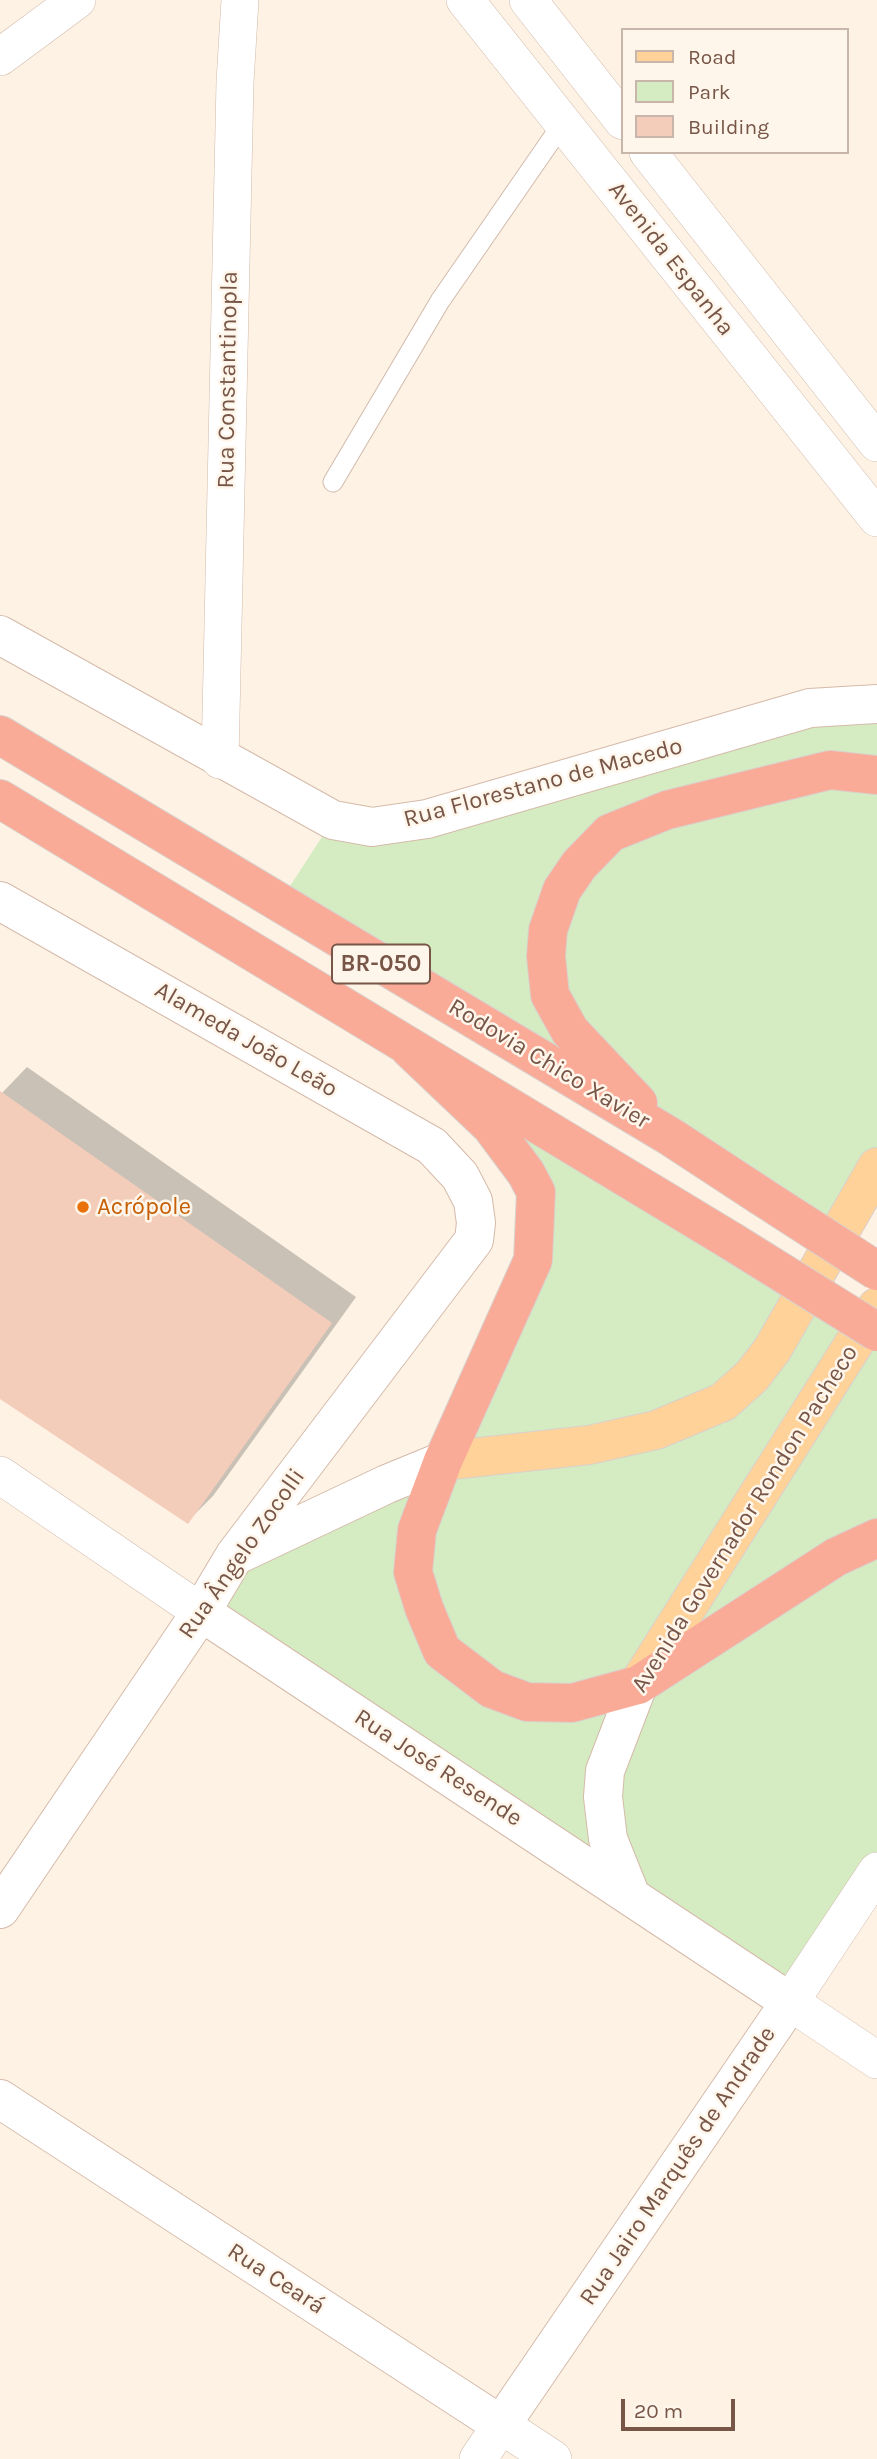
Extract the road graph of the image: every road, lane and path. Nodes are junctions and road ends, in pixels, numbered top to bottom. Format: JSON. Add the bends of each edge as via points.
{"nodes":[{"id":1,"x":77,"y":0,"type":"edge"},
{"id":2,"x":240,"y":0,"type":"edge"},
{"id":3,"x":465,"y":0,"type":"edge"},
{"id":4,"x":528,"y":0,"type":"edge"},
{"id":5,"x":0,"y":57,"type":"edge"},
{"id":6,"x":574,"y":58,"type":"junction"},
{"id":7,"x":534,"y":87,"type":"junction"},
{"id":8,"x":622,"y":120,"type":"edge"},
{"id":9,"x":563,"y":123,"type":"junction"},
{"id":10,"x":650,"y":154,"type":"edge"},
{"id":11,"x":877,"y":443,"type":"edge"},
{"id":12,"x":333,"y":482,"type":"dead end"},
{"id":13,"x":877,"y":518,"type":"edge"},
{"id":14,"x":0,"y":635,"type":"edge"},
{"id":15,"x":877,"y":704,"type":"edge"},
{"id":16,"x":0,"y":735,"type":"edge"},
{"id":17,"x":220,"y":760,"type":"junction"},
{"id":18,"x":877,"y":775,"type":"edge"},
{"id":19,"x":0,"y":799,"type":"edge"},
{"id":20,"x":0,"y":901,"type":"edge"},
{"id":21,"x":409,"y":1048,"type":"junction"},
{"id":22,"x":671,"y":1137,"type":"junction"},
{"id":23,"x":877,"y":1167,"type":"edge"},
{"id":24,"x":474,"y":1200,"type":"joint"},
{"id":25,"x":877,"y":1271,"type":"edge"},
{"id":26,"x":877,"y":1307,"type":"edge"},
{"id":27,"x":877,"y":1332,"type":"edge"},
{"id":28,"x":443,"y":1461,"type":"junction"},
{"id":29,"x":0,"y":1475,"type":"edge"},
{"id":30,"x":877,"y":1538,"type":"edge"},
{"id":31,"x":235,"y":1555,"type":"junction"},
{"id":32,"x":201,"y":1612,"type":"junction"},
{"id":33,"x":638,"y":1685,"type":"junction"},
{"id":34,"x":877,"y":1871,"type":"edge"},
{"id":35,"x":630,"y":1894,"type":"junction"},
{"id":36,"x":0,"y":1909,"type":"edge"},
{"id":37,"x":790,"y":2002,"type":"junction"},
{"id":38,"x":877,"y":2060,"type":"edge"},
{"id":39,"x":0,"y":2099,"type":"edge"},
{"id":40,"x":501,"y":2425,"type":"junction"},
{"id":41,"x":478,"y":2459,"type":"edge"},
{"id":42,"x":553,"y":2459,"type":"edge"}],
"edges":[{"from":1,"to":5,"type":"street"},
{"from":2,"to":17,"type":"street","name":"Rua Constantinopla","via":[[234,82]]},
{"from":3,"to":7,"type":"street","name":"Avenida Espanha"},
{"from":4,"to":6,"type":"street"},
{"from":6,"to":7,"type":"street"},
{"from":6,"to":8,"type":"street"},
{"from":7,"to":9,"type":"street","name":"Avenida Espanha"},
{"from":9,"to":12,"type":"lane","via":[[440,301]]},
{"from":9,"to":13,"type":"street","name":"Avenida Espanha"},
{"from":10,"to":11,"type":"street","name":"Avenida Espanha"},
{"from":14,"to":17,"type":"main road","name":"Rua Florestano de Macedo"},
{"from":15,"to":17,"type":"main road","name":"Rua Florestano de Macedo","via":[[810,708],[427,819],[372,827],[332,820]]},
{"from":16,"to":22,"type":"highway","name":"Rodovia Chico Xavier","number":"BR-050"},
{"from":18,"to":22,"type":"highway","via":[[830,771],[667,810],[610,834],[562,890],[548,930],[550,995],[570,1031]]},
{"from":19,"to":21,"type":"highway","number":"BR-050"},
{"from":20,"to":24,"type":"main road","name":"Alameda João Leão","via":[[432,1146],[460,1176]]},
{"from":21,"to":27,"type":"highway","number":"BR-050","bridge":true},
{"from":21,"to":28,"type":"highway","via":[[491,1126],[536,1192],[533,1260]]},
{"from":22,"to":25,"type":"highway","name":"Rodovia Chico Xavier","number":"BR-050","bridge":true},
{"from":23,"to":28,"type":"main road","via":[[772,1350],[723,1402],[656,1430],[589,1445]]},
{"from":24,"to":31,"type":"main road","name":"Rua Ângelo Zocolli","via":[[474,1240]]},
{"from":26,"to":33,"type":"main road","name":"Avenida Governador Rondon Pacheco"},
{"from":28,"to":31,"type":"main road"},
{"from":28,"to":33,"type":"highway","via":[[418,1530],[413,1572],[442,1651],[492,1689],[527,1702],[572,1703]]},
{"from":29,"to":32,"type":"street","name":"Rua José Resende"},
{"from":30,"to":33,"type":"highway","via":[[836,1557]]},
{"from":31,"to":32,"type":"main road","name":"Rua Ângelo Zocolli"},
{"from":32,"to":35,"type":"main road","name":"Rua José Resende"},
{"from":32,"to":36,"type":"main road","name":"Rua Ângelo Zocolli"},
{"from":33,"to":35,"type":"main road","name":"Avenida Governador Rondon Pacheco","via":[[604,1771],[603,1797],[608,1839]]},
{"from":34,"to":37,"type":"street","name":"Rua Jairo Marquês de Andrade"},
{"from":35,"to":37,"type":"main road","name":"Rua José Resende"},
{"from":37,"to":38,"type":"street","name":"Rua José Resende"},
{"from":37,"to":40,"type":"main road","name":"Rua Jairo Marquês de Andrade"},
{"from":39,"to":40,"type":"main road","name":"Rua Ceará"},
{"from":40,"to":41,"type":"street","name":"Rua Jairo Marquês de Andrade"},
{"from":40,"to":42,"type":"street","name":"Rua Ceará"}]}
